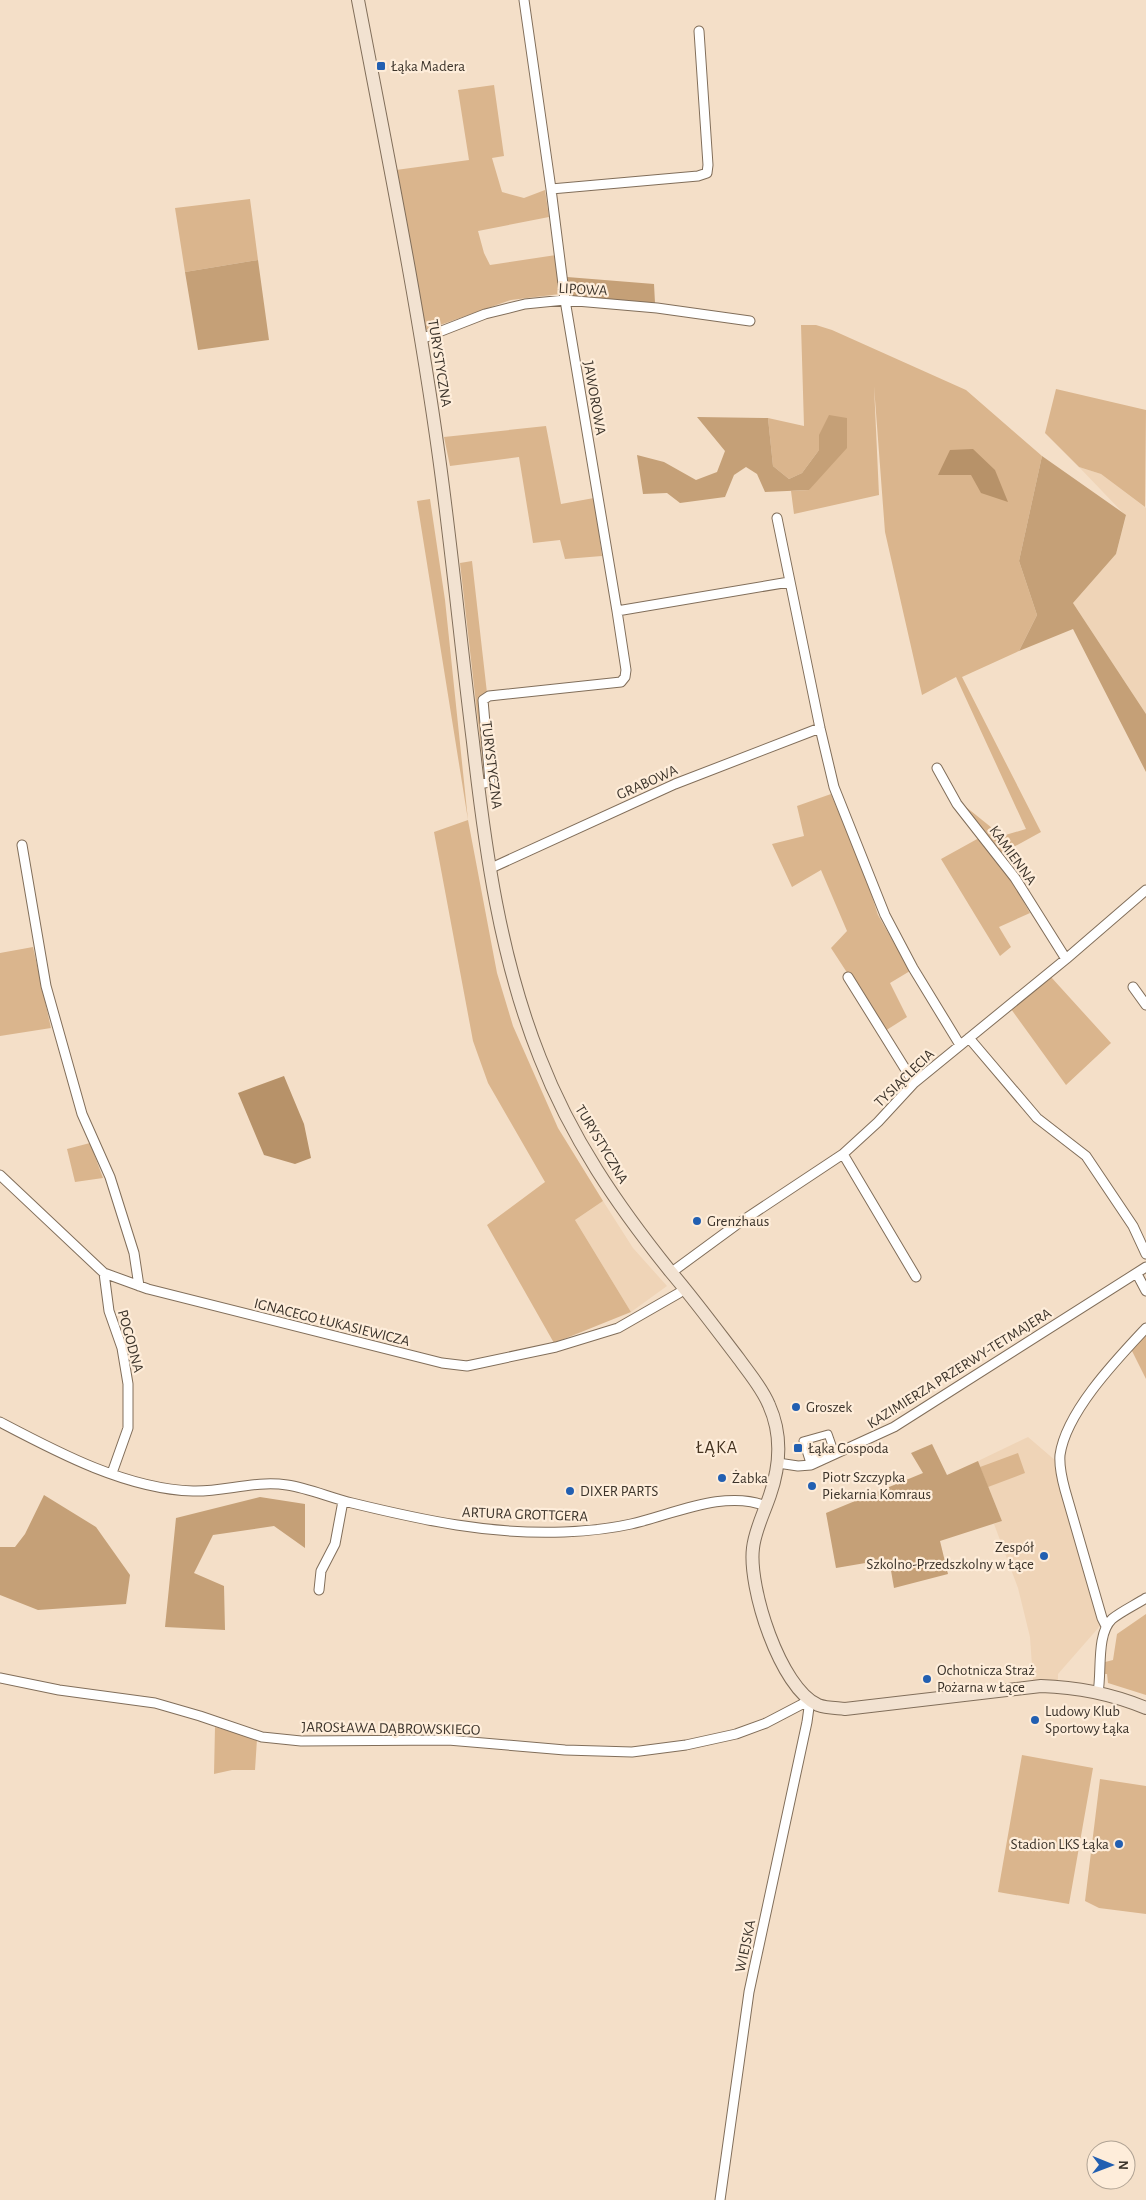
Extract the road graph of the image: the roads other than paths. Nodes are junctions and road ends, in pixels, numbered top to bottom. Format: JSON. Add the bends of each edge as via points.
{"nodes":[{"id":1,"x":358,"y":0,"type":"edge"},
{"id":2,"x":524,"y":0,"type":"edge"},
{"id":3,"x":699,"y":31,"type":"dead end"},
{"id":4,"x":551,"y":189,"type":"junction"},
{"id":5,"x":565,"y":300,"type":"junction"},
{"id":6,"x":750,"y":321,"type":"dead end"},
{"id":7,"x":420,"y":338,"type":"junction"},
{"id":8,"x":777,"y":518,"type":"dead end"},
{"id":9,"x":789,"y":582,"type":"junction"},
{"id":10,"x":617,"y":611,"type":"junction"},
{"id":11,"x":820,"y":728,"type":"junction"},
{"id":12,"x":937,"y":768,"type":"dead end"},
{"id":13,"x":478,"y":784,"type":"junction"},
{"id":14,"x":22,"y":845,"type":"dead end"},
{"id":15,"x":489,"y":869,"type":"junction"},
{"id":16,"x":1146,"y":890,"type":"edge"},
{"id":17,"x":1066,"y":958,"type":"junction"},
{"id":18,"x":848,"y":977,"type":"dead end"},
{"id":19,"x":1133,"y":987,"type":"dead end"},
{"id":20,"x":1146,"y":1005,"type":"edge"},
{"id":21,"x":969,"y":1038,"type":"junction"},
{"id":22,"x":960,"y":1045,"type":"junction"},
{"id":23,"x":914,"y":1083,"type":"junction"},
{"id":24,"x":843,"y":1154,"type":"junction"},
{"id":25,"x":0,"y":1175,"type":"edge"},
{"id":26,"x":1146,"y":1254,"type":"edge"},
{"id":27,"x":1146,"y":1267,"type":"edge"},
{"id":28,"x":672,"y":1272,"type":"junction"},
{"id":29,"x":104,"y":1273,"type":"junction"},
{"id":30,"x":1137,"y":1274,"type":"junction"},
{"id":31,"x":916,"y":1277,"type":"dead end"},
{"id":32,"x":139,"y":1286,"type":"junction"},
{"id":33,"x":685,"y":1288,"type":"junction"},
{"id":34,"x":1146,"y":1291,"type":"edge"},
{"id":35,"x":1146,"y":1328,"type":"edge"},
{"id":36,"x":0,"y":1422,"type":"edge"},
{"id":37,"x":828,"y":1434,"type":"joint"},
{"id":38,"x":778,"y":1463,"type":"junction"},
{"id":39,"x":112,"y":1473,"type":"junction"},
{"id":40,"x":343,"y":1501,"type":"junction"},
{"id":41,"x":766,"y":1506,"type":"junction"},
{"id":42,"x":319,"y":1590,"type":"dead end"},
{"id":43,"x":1146,"y":1598,"type":"edge"},
{"id":44,"x":1106,"y":1626,"type":"junction"},
{"id":45,"x":0,"y":1678,"type":"edge"},
{"id":46,"x":1098,"y":1692,"type":"junction"},
{"id":47,"x":810,"y":1700,"type":"junction"},
{"id":48,"x":1146,"y":1708,"type":"edge"},
{"id":49,"x":720,"y":2200,"type":"edge"}],
"edges":[{"from":1,"to":7,"type":"main road","name":"TURYSTYCZNA"},
{"from":2,"to":4,"type":"street","name":"JAWOROWA"},
{"from":3,"to":4,"type":"street","via":[[707,173]]},
{"from":4,"to":5,"type":"street","name":"JAWOROWA"},
{"from":5,"to":6,"type":"street","name":"LIPOWA","via":[[658,308]]},
{"from":5,"to":7,"type":"street","name":"LIPOWA","via":[[501,310]]},
{"from":5,"to":10,"type":"street","name":"JAWOROWA"},
{"from":7,"to":13,"type":"main road","name":"TURYSTYCZNA","via":[[439,456]]},
{"from":8,"to":9,"type":"street"},
{"from":9,"to":10,"type":"street"},
{"from":9,"to":11,"type":"street"},
{"from":10,"to":13,"type":"street","name":"JAWOROWA","via":[[626,670],[622,682],[489,696],[483,700],[490,782]]},
{"from":11,"to":15,"type":"street","name":"GRABOWA","via":[[675,784]]},
{"from":11,"to":22,"type":"street","via":[[834,788],[885,915]]},
{"from":12,"to":17,"type":"street","name":"KAMIENNA","via":[[958,804],[1015,878]]},
{"from":13,"to":15,"type":"main road","name":"TURYSTYCZNA"},
{"from":14,"to":32,"type":"street","via":[[44,978],[55,1020],[82,1114],[110,1177],[134,1253]]},
{"from":15,"to":28,"type":"main road","name":"TURYSTYCZNA","via":[[516,990],[557,1100],[597,1173]]},
{"from":16,"to":17,"type":"street","name":"TYSIĄCLECIA"},
{"from":17,"to":21,"type":"street","name":"TYSIĄCLECIA"},
{"from":18,"to":23,"type":"street"},
{"from":19,"to":20,"type":"street"},
{"from":21,"to":22,"type":"street","name":"TYSIĄCLECIA"},
{"from":21,"to":26,"type":"street","via":[[1037,1118],[1086,1156],[1133,1226]]},
{"from":22,"to":23,"type":"street","name":"TYSIĄCLECIA"},
{"from":23,"to":24,"type":"street","name":"TYSIĄCLECIA"},
{"from":24,"to":28,"type":"street","name":"TYSIĄCLECIA"},
{"from":24,"to":31,"type":"street"},
{"from":25,"to":29,"type":"street","name":"IGNACEGO ŁUKASIEWICZA"},
{"from":27,"to":30,"type":"street","name":"KAZIMIERZA PRZERWY-TETMAJERA"},
{"from":28,"to":33,"type":"main road","name":"TURYSTYCZNA"},
{"from":29,"to":32,"type":"street","name":"IGNACEGO ŁUKASIEWICZA"},
{"from":29,"to":39,"type":"street","name":"POGODNA","via":[[108,1311],[122,1348],[128,1384],[128,1428]]},
{"from":30,"to":34,"type":"street"},
{"from":30,"to":38,"type":"street","name":"KAZIMIERZA PRZERWY-TETMAJERA","via":[[894,1427],[811,1465]]},
{"from":32,"to":33,"type":"street","name":"IGNACEGO ŁUKASIEWICZA","via":[[367,1345],[467,1366],[556,1347],[618,1328]]},
{"from":33,"to":38,"type":"main road","name":"TURYSTYCZNA","via":[[769,1404],[776,1427]]},
{"from":35,"to":44,"type":"street","via":[[1118,1358],[1070,1423],[1060,1455],[1065,1490]]},
{"from":36,"to":39,"type":"street","name":"ARTURA GROTTGERA","via":[[80,1462]]},
{"from":37,"to":37,"type":"street","via":[[803,1441],[809,1460],[834,1451]]},
{"from":38,"to":41,"type":"main road","name":"TURYSTYCZNA"},
{"from":39,"to":40,"type":"street","name":"ARTURA GROTTGERA","via":[[146,1484],[193,1491],[260,1484],[288,1485]]},
{"from":40,"to":41,"type":"street","name":"ARTURA GROTTGERA","via":[[425,1521],[478,1529],[562,1532],[631,1524],[726,1500],[745,1499]]},
{"from":40,"to":42,"type":"street","via":[[335,1544],[321,1571]]},
{"from":41,"to":47,"type":"main road","via":[[753,1547],[752,1562],[758,1594],[768,1629],[788,1676]]},
{"from":43,"to":44,"type":"street","via":[[1113,1618]]},
{"from":44,"to":46,"type":"street","via":[[1102,1638]]},
{"from":45,"to":47,"type":"street","name":"JAROSŁAWA DĄBROWSKIEGO","via":[[155,1703],[262,1737],[301,1741],[448,1740],[622,1752],[686,1745],[736,1734]]},
{"from":46,"to":47,"type":"main road","via":[[1059,1686],[1024,1687],[845,1709],[820,1706]]},
{"from":46,"to":48,"type":"main road"},
{"from":47,"to":49,"type":"street","name":"WIEJSKA","via":[[750,1992]]}]}
